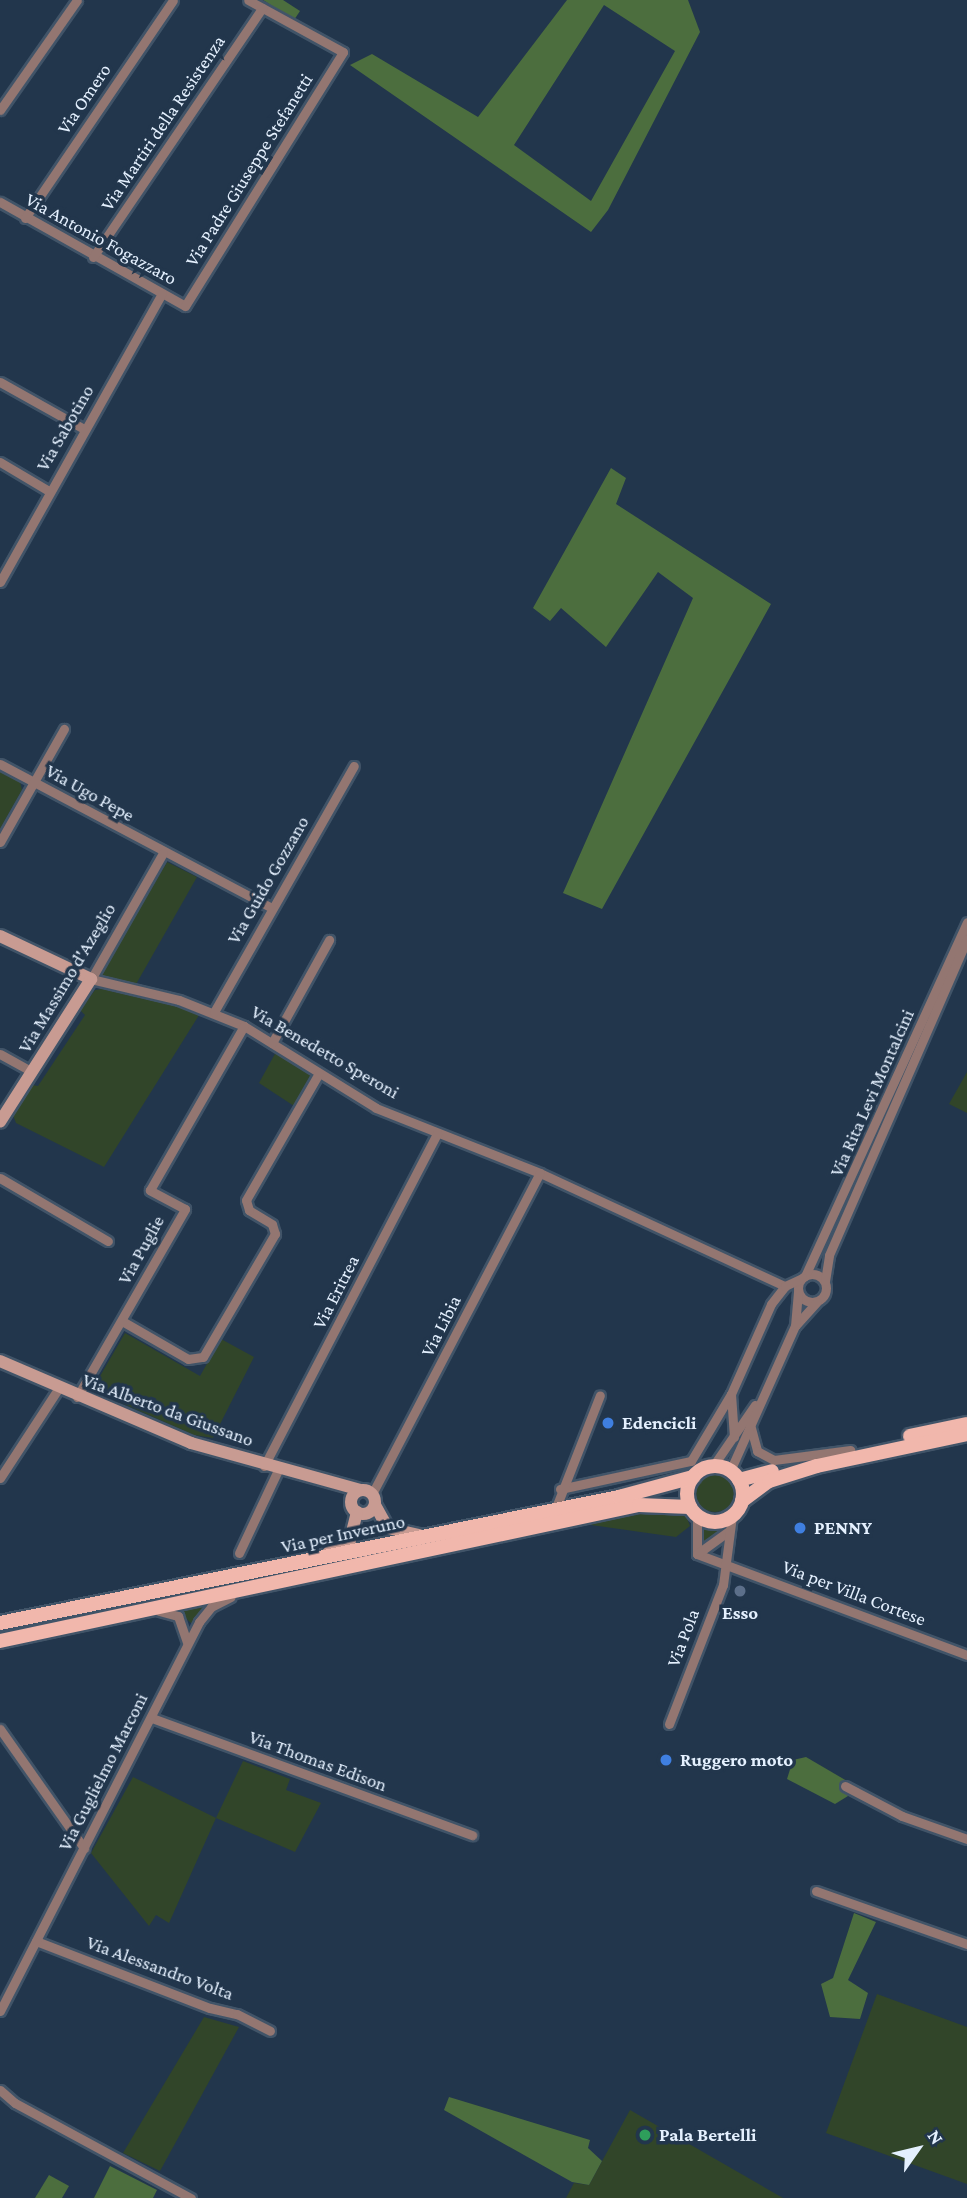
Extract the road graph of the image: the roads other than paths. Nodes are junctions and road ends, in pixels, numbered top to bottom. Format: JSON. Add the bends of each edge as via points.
{"nodes":[{"id":1,"x":77,"y":0,"type":"edge"},
{"id":2,"x":173,"y":0,"type":"edge"},
{"id":3,"x":248,"y":0,"type":"edge"},
{"id":4,"x":262,"y":8,"type":"junction"},
{"id":5,"x":0,"y":110,"type":"edge"},
{"id":6,"x":0,"y":202,"type":"edge"},
{"id":7,"x":24,"y":218,"type":"junction"},
{"id":8,"x":93,"y":257,"type":"junction"},
{"id":9,"x":162,"y":293,"type":"junction"},
{"id":10,"x":185,"y":306,"type":"joint"},
{"id":11,"x":0,"y":382,"type":"edge"},
{"id":12,"x":84,"y":429,"type":"junction"},
{"id":13,"x":0,"y":462,"type":"edge"},
{"id":14,"x":49,"y":491,"type":"junction"},
{"id":15,"x":0,"y":582,"type":"edge"},
{"id":16,"x":64,"y":729,"type":"dead end"},
{"id":17,"x":0,"y":764,"type":"edge"},
{"id":18,"x":354,"y":766,"type":"dead end"},
{"id":19,"x":33,"y":782,"type":"junction"},
{"id":20,"x":0,"y":842,"type":"edge"},
{"id":21,"x":163,"y":853,"type":"junction"},
{"id":22,"x":272,"y":908,"type":"junction"},
{"id":23,"x":967,"y":922,"type":"edge"},
{"id":24,"x":0,"y":936,"type":"edge"},
{"id":25,"x":967,"y":939,"type":"edge"},
{"id":26,"x":329,"y":940,"type":"dead end"},
{"id":27,"x":91,"y":979,"type":"junction"},
{"id":28,"x":214,"y":1012,"type":"junction"},
{"id":29,"x":244,"y":1026,"type":"junction"},
{"id":30,"x":272,"y":1043,"type":"junction"},
{"id":31,"x":0,"y":1054,"type":"edge"},
{"id":32,"x":32,"y":1072,"type":"junction"},
{"id":33,"x":319,"y":1073,"type":"junction"},
{"id":34,"x":0,"y":1122,"type":"edge"},
{"id":35,"x":437,"y":1133,"type":"junction"},
{"id":36,"x":540,"y":1173,"type":"junction"},
{"id":37,"x":0,"y":1178,"type":"edge"},
{"id":38,"x":108,"y":1241,"type":"dead end"},
{"id":39,"x":804,"y":1277,"type":"junction"},
{"id":40,"x":825,"y":1282,"type":"junction"},
{"id":41,"x":785,"y":1286,"type":"junction"},
{"id":42,"x":798,"y":1290,"type":"junction"},
{"id":43,"x":819,"y":1300,"type":"junction"},
{"id":44,"x":122,"y":1321,"type":"junction"},
{"id":45,"x":795,"y":1326,"type":"junction"},
{"id":46,"x":0,"y":1361,"type":"edge"},
{"id":47,"x":768,"y":1386,"type":"junction"},
{"id":48,"x":58,"y":1389,"type":"junction"},
{"id":49,"x":731,"y":1394,"type":"junction"},
{"id":50,"x":600,"y":1395,"type":"dead end"},
{"id":51,"x":76,"y":1397,"type":"junction"},
{"id":52,"x":967,"y":1423,"type":"edge"},
{"id":53,"x":751,"y":1426,"type":"junction"},
{"id":54,"x":710,"y":1429,"type":"junction"},
{"id":55,"x":733,"y":1432,"type":"junction"},
{"id":56,"x":967,"y":1434,"type":"edge"},
{"id":57,"x":850,"y":1450,"type":"junction"},
{"id":58,"x":264,"y":1466,"type":"junction"},
{"id":59,"x":713,"y":1466,"type":"junction"},
{"id":60,"x":278,"y":1470,"type":"junction"},
{"id":61,"x":735,"y":1476,"type":"junction"},
{"id":62,"x":693,"y":1477,"type":"junction"},
{"id":63,"x":0,"y":1478,"type":"edge"},
{"id":64,"x":327,"y":1482,"type":"junction"},
{"id":65,"x":560,"y":1489,"type":"junction"},
{"id":66,"x":369,"y":1496,"type":"junction"},
{"id":67,"x":742,"y":1501,"type":"junction"},
{"id":68,"x":354,"y":1507,"type":"junction"},
{"id":69,"x":555,"y":1510,"type":"junction"},
{"id":70,"x":694,"y":1511,"type":"junction"},
{"id":71,"x":732,"y":1516,"type":"junction"},
{"id":72,"x":729,"y":1531,"type":"junction"},
{"id":73,"x":429,"y":1535,"type":"junction"},
{"id":74,"x":239,"y":1553,"type":"dead end"},
{"id":75,"x":697,"y":1554,"type":"junction"},
{"id":76,"x":313,"y":1560,"type":"junction"},
{"id":77,"x":728,"y":1564,"type":"junction"},
{"id":78,"x":269,"y":1584,"type":"junction"},
{"id":79,"x":141,"y":1610,"type":"junction"},
{"id":80,"x":0,"y":1623,"type":"edge"},
{"id":81,"x":0,"y":1641,"type":"edge"},
{"id":82,"x":187,"y":1644,"type":"junction"},
{"id":83,"x":967,"y":1655,"type":"edge"},
{"id":84,"x":152,"y":1718,"type":"junction"},
{"id":85,"x":669,"y":1724,"type":"dead end"},
{"id":86,"x":0,"y":1729,"type":"edge"},
{"id":87,"x":845,"y":1786,"type":"dead end"},
{"id":88,"x":472,"y":1835,"type":"dead end"},
{"id":89,"x":967,"y":1839,"type":"edge"},
{"id":90,"x":84,"y":1847,"type":"junction"},
{"id":91,"x":816,"y":1891,"type":"dead end"},
{"id":92,"x":36,"y":1941,"type":"junction"},
{"id":93,"x":967,"y":1944,"type":"edge"},
{"id":94,"x":0,"y":2011,"type":"edge"},
{"id":95,"x":270,"y":2031,"type":"dead end"},
{"id":96,"x":0,"y":2090,"type":"edge"},
{"id":97,"x":191,"y":2198,"type":"edge"}],
"edges":[{"from":1,"to":5,"type":"street"},
{"from":2,"to":7,"type":"street","name":"Via Omero"},
{"from":3,"to":4,"type":"street"},
{"from":4,"to":8,"type":"street","name":"Via Martiri della Resistenza"},
{"from":4,"to":10,"type":"street","name":"Via Padre Giuseppe Stefanetti","via":[[343,52]]},
{"from":6,"to":7,"type":"street","name":"Via Antonio Fogazzaro"},
{"from":7,"to":8,"type":"street","name":"Via Antonio Fogazzaro"},
{"from":8,"to":9,"type":"street","name":"Via Antonio Fogazzaro"},
{"from":9,"to":10,"type":"street","name":"Via Antonio Fogazzaro"},
{"from":9,"to":12,"type":"street","name":"Via Sabotino"},
{"from":11,"to":12,"type":"street"},
{"from":12,"to":14,"type":"street","name":"Via Sabotino"},
{"from":13,"to":14,"type":"street"},
{"from":14,"to":15,"type":"street","name":"Via Sabotino"},
{"from":16,"to":19,"type":"street"},
{"from":17,"to":19,"type":"street","name":"Via Ugo Pepe"},
{"from":18,"to":22,"type":"street","name":"Via Guido Gozzano"},
{"from":19,"to":20,"type":"street"},
{"from":19,"to":21,"type":"street","name":"Via Ugo Pepe"},
{"from":21,"to":22,"type":"street","name":"Via Ugo Pepe"},
{"from":21,"to":27,"type":"street","name":"Via Massimo d'Azeglio"},
{"from":22,"to":28,"type":"street","name":"Via Guido Gozzano"},
{"from":23,"to":39,"type":"street","name":"Via Rita Levi Montalcini"},
{"from":24,"to":27,"type":"street","name":"Via Benedetto Speroni"},
{"from":25,"to":40,"type":"street","name":"Via Rita Levi Montalcini","via":[[829,1255]]},
{"from":26,"to":30,"type":"street"},
{"from":27,"to":28,"type":"street","name":"Via Benedetto Speroni"},
{"from":27,"to":32,"type":"street","name":"Via Massimo d'Azeglio"},
{"from":28,"to":29,"type":"street","name":"Via Benedetto Speroni"},
{"from":29,"to":30,"type":"street","name":"Via Benedetto Speroni"},
{"from":29,"to":44,"type":"street","name":"Via Puglie","via":[[149,1190],[185,1209]]},
{"from":30,"to":33,"type":"street","name":"Via Benedetto Speroni"},
{"from":31,"to":32,"type":"street"},
{"from":32,"to":34,"type":"street","name":"Via Massimo d'Azeglio"},
{"from":33,"to":35,"type":"street","name":"Via Benedetto Speroni","via":[[376,1108]]},
{"from":33,"to":44,"type":"street","via":[[246,1200],[248,1210],[272,1224],[275,1234],[202,1357],[188,1359]]},
{"from":35,"to":36,"type":"street","name":"Via Benedetto Speroni"},
{"from":35,"to":58,"type":"street","name":"Via Eritrea"},
{"from":36,"to":41,"type":"street","name":"Via Benedetto Speroni"},
{"from":36,"to":66,"type":"street","name":"Via Libia"},
{"from":37,"to":38,"type":"street"},
{"from":39,"to":40,"type":"street","via":[[818,1275]]},
{"from":39,"to":41,"type":"street"},
{"from":39,"to":42,"type":"street"},
{"from":40,"to":43,"type":"street"},
{"from":41,"to":49,"type":"street","via":[[771,1304]]},
{"from":42,"to":43,"type":"street","via":[[806,1300]]},
{"from":42,"to":45,"type":"street"},
{"from":43,"to":45,"type":"street"},
{"from":44,"to":51,"type":"street","name":"Via Puglie"},
{"from":45,"to":47,"type":"street"},
{"from":46,"to":48,"type":"street","name":"Via Alberto da Giussano"},
{"from":47,"to":53,"type":"street"},
{"from":47,"to":55,"type":"street"},
{"from":48,"to":51,"type":"street","name":"Via Alberto da Giussano"},
{"from":48,"to":63,"type":"street"},
{"from":49,"to":54,"type":"street"},
{"from":49,"to":55,"type":"street"},
{"from":50,"to":65,"type":"street"},
{"from":51,"to":58,"type":"street","name":"Via Alberto da Giussano","via":[[191,1443]]},
{"from":52,"to":57,"type":"main road"},
{"from":53,"to":57,"type":"street","via":[[757,1451],[774,1460]]},
{"from":53,"to":61,"type":"street"},
{"from":54,"to":55,"type":"street","via":[[720,1423]]},
{"from":54,"to":65,"type":"street","via":[[691,1461]]},
{"from":55,"to":59,"type":"street"},
{"from":56,"to":67,"type":"main road","via":[[817,1466],[769,1481]]},
{"from":57,"to":61,"type":"main road"},
{"from":58,"to":60,"type":"street","name":"Via Alberto da Giussano"},
{"from":59,"to":61,"type":"main road"},
{"from":59,"to":62,"type":"main road"},
{"from":60,"to":64,"type":"street","name":"Via Alberto da Giussano"},
{"from":60,"to":74,"type":"street"},
{"from":61,"to":67,"type":"main road"},
{"from":62,"to":69,"type":"main road","name":"Via per Inveruno"},
{"from":62,"to":70,"type":"main road","via":[[687,1492]]},
{"from":64,"to":66,"type":"street","name":"Via Alberto da Giussano"},
{"from":64,"to":68,"type":"street","name":"Via Alberto da Giussano"},
{"from":65,"to":69,"type":"street"},
{"from":66,"to":68,"type":"street"},
{"from":66,"to":68,"type":"street","via":[[368,1513]]},
{"from":66,"to":73,"type":"street","via":[[388,1528],[405,1535]]},
{"from":67,"to":71,"type":"main road"},
{"from":68,"to":76,"type":"street","via":[[350,1540]]},
{"from":69,"to":73,"type":"main road","name":"Via per Inveruno"},
{"from":70,"to":71,"type":"main road","via":[[715,1522]]},
{"from":70,"to":75,"type":"street"},
{"from":70,"to":78,"type":"main road","name":"Via per Inveruno","via":[[639,1506]]},
{"from":71,"to":72,"type":"street"},
{"from":72,"to":75,"type":"street"},
{"from":72,"to":77,"type":"street"},
{"from":73,"to":76,"type":"main road","name":"Via per Inveruno"},
{"from":75,"to":77,"type":"street","name":"Via per Villa Cortese"},
{"from":76,"to":80,"type":"main road","name":"Via per Inveruno"},
{"from":77,"to":83,"type":"street","name":"Via per Villa Cortese"},
{"from":77,"to":85,"type":"street","name":"Via Pola"},
{"from":78,"to":79,"type":"main road","name":"Via per Inveruno"},
{"from":78,"to":82,"type":"street","name":"Via Guglielmo Marconi","via":[[211,1607]]},
{"from":79,"to":81,"type":"main road","name":"Via per Inveruno"},
{"from":79,"to":82,"type":"street","via":[[178,1616]]},
{"from":82,"to":84,"type":"street","name":"Via Guglielmo Marconi"},
{"from":84,"to":88,"type":"street","name":"Via Thomas Edison"},
{"from":84,"to":90,"type":"street","name":"Via Guglielmo Marconi"},
{"from":86,"to":90,"type":"street"},
{"from":87,"to":89,"type":"street","via":[[902,1816]]},
{"from":90,"to":92,"type":"street","name":"Via Guglielmo Marconi"},
{"from":91,"to":93,"type":"street"},
{"from":92,"to":94,"type":"street","name":"Via Guglielmo Marconi"},
{"from":92,"to":95,"type":"street","name":"Via Alessandro Volta","via":[[237,2014]]},
{"from":96,"to":97,"type":"street"}]}
